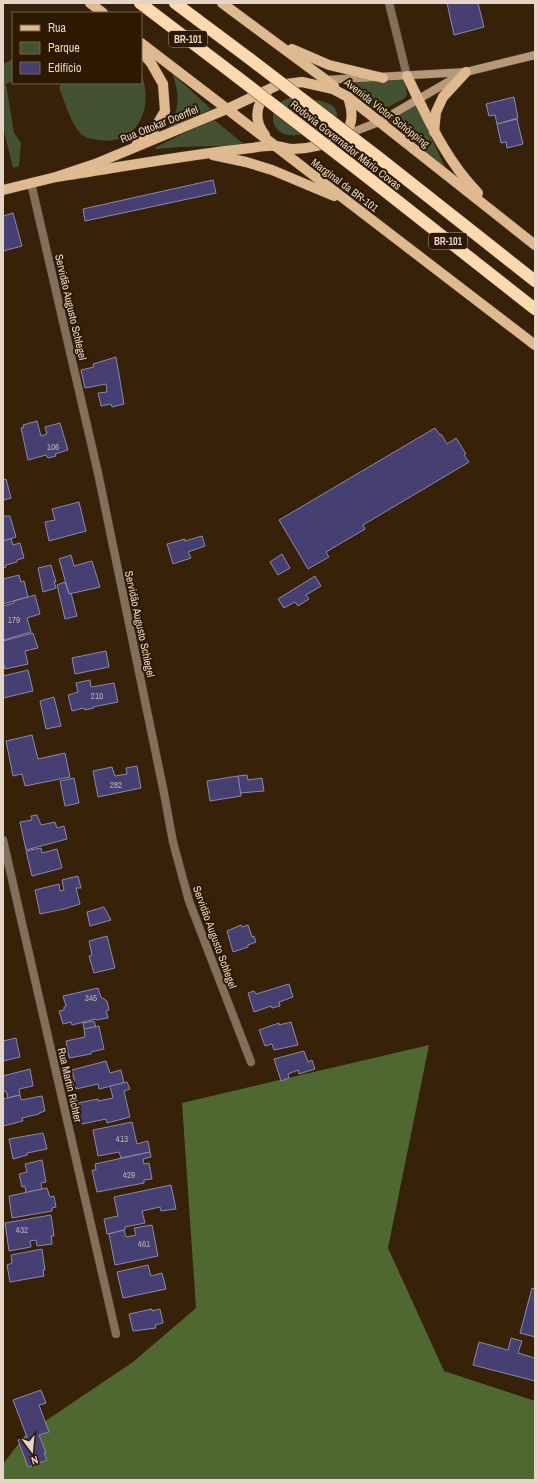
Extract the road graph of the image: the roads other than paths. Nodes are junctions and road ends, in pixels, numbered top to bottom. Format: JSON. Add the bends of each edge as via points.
{"nodes":[{"id":1,"x":90,"y":3,"type":"edge"},
{"id":2,"x":140,"y":3,"type":"edge"},
{"id":3,"x":175,"y":3,"type":"edge"},
{"id":4,"x":222,"y":3,"type":"edge"},
{"id":5,"x":389,"y":3,"type":"edge"},
{"id":6,"x":101,"y":12,"type":"edge"},
{"id":7,"x":272,"y":41,"type":"junction"},
{"id":8,"x":142,"y":44,"type":"edge"},
{"id":9,"x":142,"y":52,"type":"edge"},
{"id":10,"x":535,"y":55,"type":"edge"},
{"id":11,"x":466,"y":72,"type":"junction"},
{"id":12,"x":407,"y":76,"type":"junction"},
{"id":13,"x":383,"y":78,"type":"junction"},
{"id":14,"x":326,"y":80,"type":"junction"},
{"id":15,"x":302,"y":82,"type":"junction"},
{"id":16,"x":269,"y":90,"type":"junction"},
{"id":17,"x":348,"y":97,"type":"junction"},
{"id":18,"x":419,"y":100,"type":"junction"},
{"id":19,"x":227,"y":109,"type":"junction"},
{"id":20,"x":379,"y":122,"type":"junction"},
{"id":21,"x":434,"y":132,"type":"junction"},
{"id":22,"x":340,"y":137,"type":"junction"},
{"id":23,"x":274,"y":146,"type":"junction"},
{"id":24,"x":125,"y":151,"type":"junction"},
{"id":25,"x":205,"y":153,"type":"junction"},
{"id":26,"x":56,"y":177,"type":"junction"},
{"id":27,"x":31,"y":183,"type":"junction"},
{"id":28,"x":3,"y":190,"type":"edge"},
{"id":29,"x":348,"y":202,"type":"junction"},
{"id":30,"x":506,"y":222,"type":"junction"},
{"id":31,"x":535,"y":245,"type":"edge"},
{"id":32,"x":535,"y":281,"type":"edge"},
{"id":33,"x":535,"y":309,"type":"edge"},
{"id":34,"x":535,"y":345,"type":"edge"},
{"id":35,"x":3,"y":840,"type":"edge"},
{"id":36,"x":251,"y":1062,"type":"dead end"},
{"id":37,"x":116,"y":1334,"type":"dead end"}],
"edges":[{"from":1,"to":6,"type":"main road"},
{"from":2,"to":33,"type":"highway","name":"Rodovia Governador Mário Covas","number":"BR-101","bridge":true},
{"from":3,"to":32,"type":"highway","name":"Rodovia Governador Mário Covas","number":"BR-101","bridge":true,"via":[[378,157]]},
{"from":4,"to":7,"type":"main road","name":"Avenida Victor Schöpping"},
{"from":5,"to":12,"type":"street"},
{"from":7,"to":13,"type":"main road","via":[[329,65]]},
{"from":7,"to":14,"type":"main road","name":"Avenida Victor Schöpping"},
{"from":8,"to":19,"type":"main road","name":"Marginal da BR-101"},
{"from":9,"to":24,"type":"main road","via":[[163,84],[166,111],[153,131]]},
{"from":10,"to":11,"type":"main road"},
{"from":11,"to":12,"type":"main road"},
{"from":11,"to":18,"type":"main road"},
{"from":11,"to":21,"type":"main road","via":[[443,97],[436,112]]},
{"from":12,"to":13,"type":"main road"},
{"from":12,"to":18,"type":"main road"},
{"from":13,"to":14,"type":"main road"},
{"from":14,"to":15,"type":"main road"},
{"from":14,"to":17,"type":"main road","name":"Avenida Victor Schöpping"},
{"from":15,"to":16,"type":"main road","via":[[287,83]]},
{"from":15,"to":17,"type":"main road","via":[[333,89]]},
{"from":16,"to":19,"type":"main road","name":"Rua Ottokar Doerffel"},
{"from":16,"to":23,"type":"main road","via":[[263,97],[257,114],[263,134]]},
{"from":17,"to":20,"type":"main road","name":"Avenida Victor Schöpping"},
{"from":17,"to":22,"type":"main road","via":[[352,109],[352,122]]},
{"from":18,"to":20,"type":"main road"},
{"from":18,"to":21,"type":"main road"},
{"from":19,"to":23,"type":"main road","name":"Marginal da BR-101"},
{"from":19,"to":24,"type":"main road","name":"Rua Ottokar Doerffel"},
{"from":20,"to":22,"type":"main road"},
{"from":20,"to":30,"type":"main road","name":"Avenida Victor Schöpping"},
{"from":21,"to":30,"type":"main road","via":[[471,186]]},
{"from":22,"to":23,"type":"main road","via":[[309,147],[292,149]]},
{"from":23,"to":25,"type":"main road","name":"Rua Ottokar Doerffel"},
{"from":23,"to":29,"type":"main road","name":"Marginal da BR-101"},
{"from":24,"to":26,"type":"main road","name":"Rua Ottokar Doerffel"},
{"from":25,"to":26,"type":"main road","name":"Rua Ottokar Doerffel"},
{"from":25,"to":29,"type":"main road","via":[[272,170]]},
{"from":26,"to":27,"type":"main road","name":"Rua Ottokar Doerffel"},
{"from":27,"to":28,"type":"main road","name":"Rua Ottokar Doerffel"},
{"from":27,"to":36,"type":"street","name":"Servidão Augusto Schlegel","via":[[98,473],[173,842],[189,901]]},
{"from":29,"to":34,"type":"main road","name":"Marginal da BR-101"},
{"from":30,"to":31,"type":"main road","name":"Avenida Victor Schöpping"},
{"from":35,"to":37,"type":"street","name":"Rua Martin Richter"}]}
